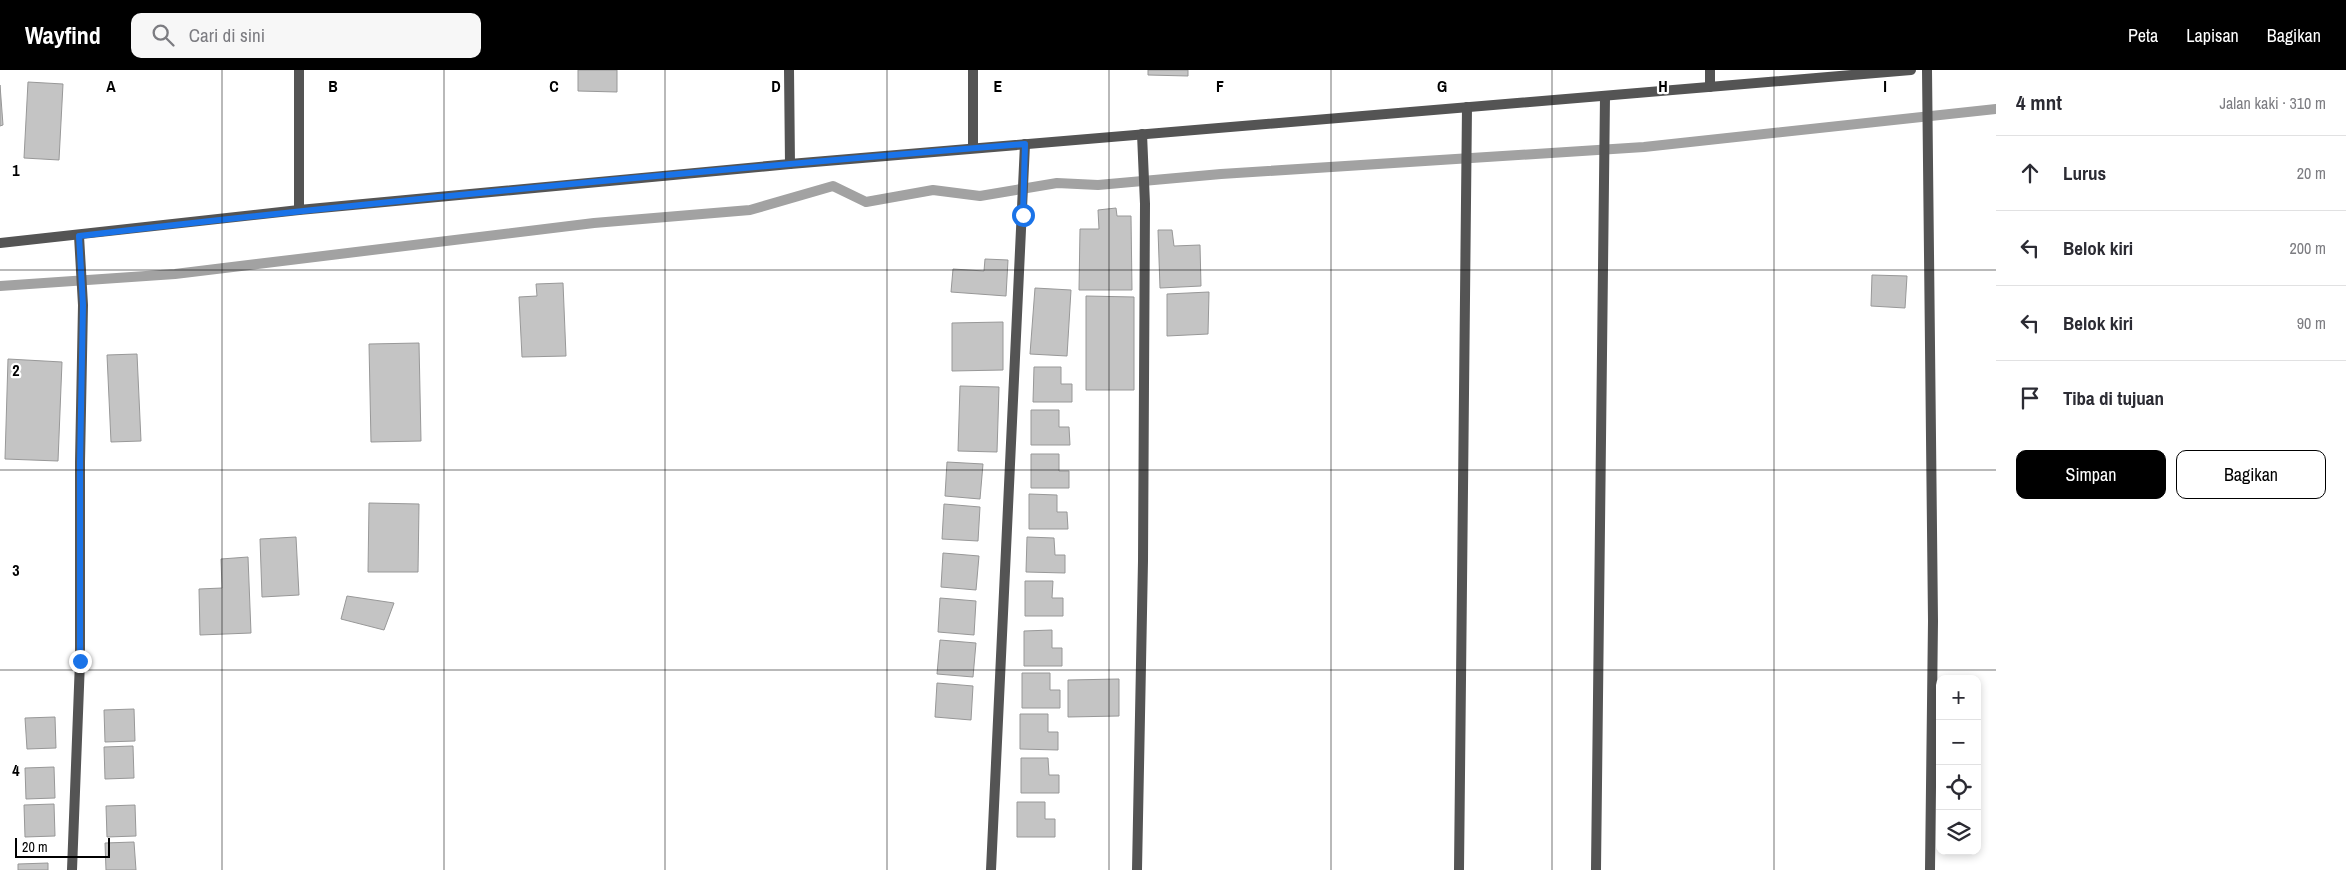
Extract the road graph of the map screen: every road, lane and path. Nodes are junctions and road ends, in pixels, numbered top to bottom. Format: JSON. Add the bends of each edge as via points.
{"nodes":[{"id":1,"x":299,"y":70,"type":"edge"},
{"id":2,"x":789,"y":70,"type":"edge"},
{"id":3,"x":973,"y":70,"type":"edge"},
{"id":4,"x":1710,"y":70,"type":"edge"},
{"id":5,"x":1911,"y":70,"type":"edge"},
{"id":6,"x":1927,"y":70,"type":"edge"},
{"id":7,"x":1710,"y":87,"type":"junction"},
{"id":8,"x":1605,"y":96,"type":"junction"},
{"id":9,"x":1468,"y":107,"type":"junction"},
{"id":10,"x":1142,"y":134,"type":"junction"},
{"id":11,"x":1025,"y":144,"type":"junction"},
{"id":12,"x":973,"y":148,"type":"junction"},
{"id":13,"x":790,"y":164,"type":"junction"},
{"id":14,"x":300,"y":210,"type":"junction"},
{"id":15,"x":79,"y":236,"type":"junction"},
{"id":16,"x":0,"y":243,"type":"edge"},
{"id":17,"x":72,"y":870,"type":"edge"},
{"id":18,"x":991,"y":870,"type":"edge"},
{"id":19,"x":1137,"y":870,"type":"edge"},
{"id":20,"x":1459,"y":870,"type":"edge"},
{"id":21,"x":1596,"y":870,"type":"edge"},
{"id":22,"x":1930,"y":870,"type":"edge"}],
"edges":[{"from":1,"to":14,"type":"street"},
{"from":2,"to":13,"type":"street"},
{"from":3,"to":12,"type":"street"},
{"from":4,"to":7,"type":"street"},
{"from":5,"to":7,"type":"street"},
{"from":6,"to":22,"type":"street","via":[[1933,621]]},
{"from":7,"to":8,"type":"street"},
{"from":8,"to":9,"type":"street"},
{"from":8,"to":21,"type":"street"},
{"from":9,"to":10,"type":"street"},
{"from":9,"to":20,"type":"street"},
{"from":10,"to":11,"type":"street"},
{"from":10,"to":19,"type":"street","via":[[1145,204],[1143,560]]},
{"from":11,"to":12,"type":"street"},
{"from":11,"to":18,"type":"street"},
{"from":12,"to":13,"type":"street"},
{"from":13,"to":14,"type":"street"},
{"from":14,"to":15,"type":"street"},
{"from":15,"to":16,"type":"street"},
{"from":15,"to":17,"type":"street","via":[[83,305],[80,661]]}]}
